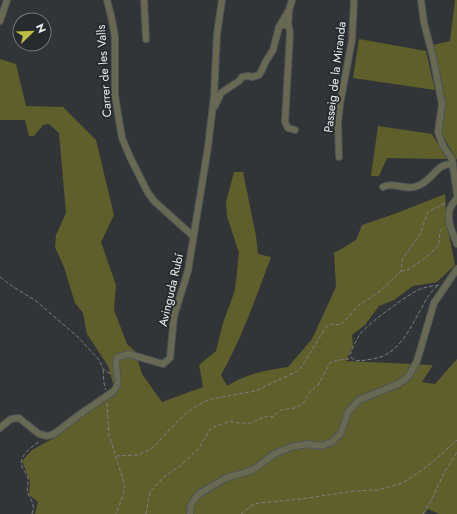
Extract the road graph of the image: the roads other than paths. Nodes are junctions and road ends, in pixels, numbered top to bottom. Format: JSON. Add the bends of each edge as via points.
{"nodes":[{"id":1,"x":8,"y":0,"type":"edge"},
{"id":2,"x":107,"y":0,"type":"edge"},
{"id":3,"x":144,"y":0,"type":"edge"},
{"id":4,"x":222,"y":0,"type":"edge"},
{"id":5,"x":292,"y":0,"type":"edge"},
{"id":6,"x":354,"y":0,"type":"edge"},
{"id":7,"x":421,"y":0,"type":"edge"},
{"id":8,"x":289,"y":10,"type":"junction"},
{"id":9,"x":0,"y":21,"type":"edge"},
{"id":10,"x":288,"y":26,"type":"junction"},
{"id":11,"x":279,"y":27,"type":"junction"},
{"id":12,"x":146,"y":39,"type":"dead end"},
{"id":13,"x":212,"y":111,"type":"junction"},
{"id":14,"x":295,"y":130,"type":"dead end"},
{"id":15,"x":339,"y":158,"type":"dead end"},
{"id":16,"x":453,"y":164,"type":"junction"},
{"id":17,"x":383,"y":187,"type":"dead end"},
{"id":18,"x":457,"y":194,"type":"edge"},
{"id":19,"x":457,"y":198,"type":"edge"},
{"id":20,"x":193,"y":236,"type":"junction"},
{"id":21,"x":457,"y":244,"type":"edge"},
{"id":22,"x":457,"y":269,"type":"edge"},
{"id":23,"x":0,"y":428,"type":"edge"},
{"id":24,"x":190,"y":514,"type":"edge"}],
"edges":[{"from":1,"to":9,"type":"street"},
{"from":2,"to":20,"type":"street","name":"Carrer de les Valls","via":[[114,38],[116,96],[122,138],[148,193]]},
{"from":3,"to":12,"type":"street"},
{"from":4,"to":13,"type":"street","name":"Avinguda Rubí"},
{"from":5,"to":8,"type":"street"},
{"from":6,"to":15,"type":"street","name":"Passeig de la Miranda","via":[[352,40],[338,123]]},
{"from":7,"to":16,"type":"street","via":[[442,104],[438,132]]},
{"from":8,"to":10,"type":"street"},
{"from":8,"to":11,"type":"street"},
{"from":10,"to":11,"type":"street","via":[[285,24]]},
{"from":10,"to":14,"type":"street","via":[[290,33],[285,122],[288,128]]},
{"from":11,"to":13,"type":"street","via":[[272,50],[259,75],[242,77],[239,82],[221,93]]},
{"from":13,"to":20,"type":"street","name":"Avinguda Rubí"},
{"from":16,"to":17,"type":"street","via":[[440,167],[425,183],[413,188],[390,185]]},
{"from":16,"to":18,"type":"street"},
{"from":19,"to":21,"type":"street","via":[[450,208],[450,224]]},
{"from":20,"to":23,"type":"street","name":"Avinguda Rubí","via":[[188,271],[174,316],[170,358],[163,364],[129,354],[122,355],[116,360],[117,388],[56,433],[47,436],[39,434],[19,418],[11,419]]},
{"from":22,"to":24,"type":"street","via":[[434,303],[417,361],[408,378],[359,400],[348,412],[340,433],[332,442],[321,446],[308,444],[291,447],[274,454],[252,470],[226,478],[196,497],[191,505]]}]}
